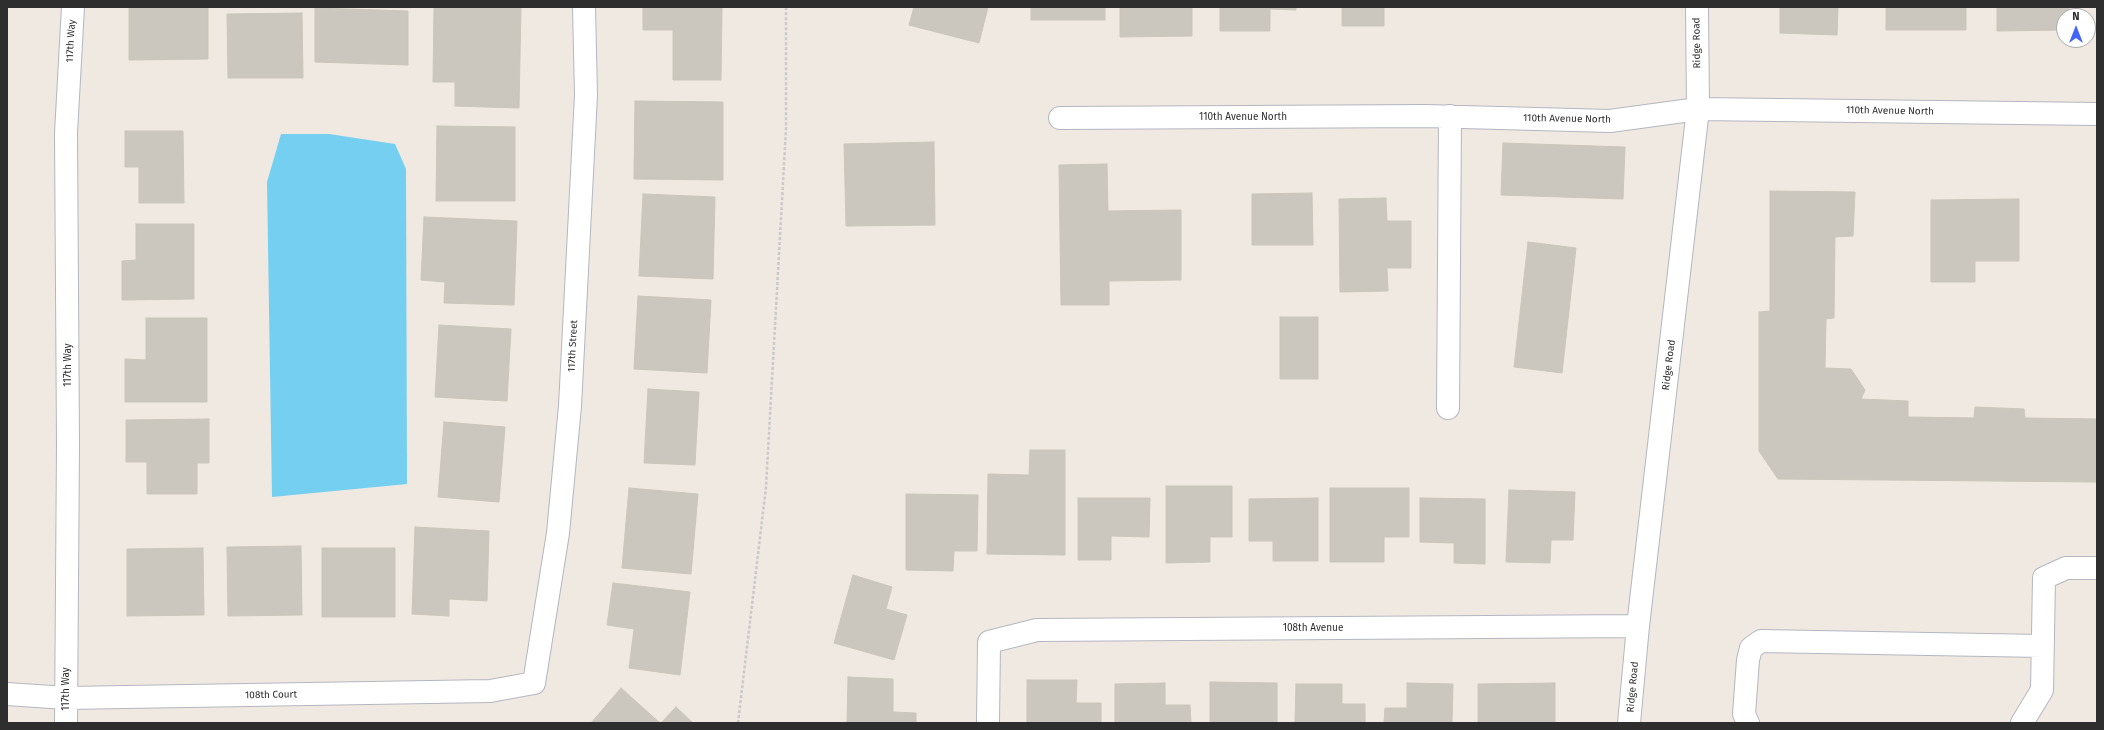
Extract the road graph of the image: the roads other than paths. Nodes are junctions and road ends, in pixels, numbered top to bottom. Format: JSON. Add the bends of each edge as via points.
{"nodes":[{"id":1,"x":73,"y":7,"type":"edge"},
{"id":2,"x":584,"y":7,"type":"edge"},
{"id":3,"x":1697,"y":7,"type":"edge"},
{"id":4,"x":1698,"y":109,"type":"junction"},
{"id":5,"x":2097,"y":114,"type":"edge"},
{"id":6,"x":1450,"y":116,"type":"junction"},
{"id":7,"x":1060,"y":118,"type":"dead end"},
{"id":8,"x":1448,"y":408,"type":"dead end"},
{"id":9,"x":2097,"y":568,"type":"edge"},
{"id":10,"x":1638,"y":626,"type":"junction"},
{"id":11,"x":2042,"y":646,"type":"junction"},
{"id":12,"x":534,"y":683,"type":"joint"},
{"id":13,"x":7,"y":694,"type":"edge"},
{"id":14,"x":66,"y":698,"type":"junction"},
{"id":15,"x":66,"y":723,"type":"edge"},
{"id":16,"x":988,"y":723,"type":"edge"},
{"id":17,"x":1629,"y":723,"type":"edge"},
{"id":18,"x":1748,"y":723,"type":"edge"},
{"id":19,"x":2022,"y":723,"type":"edge"}],
"edges":[{"from":1,"to":14,"type":"street","name":"117th Way","via":[[66,133]]},
{"from":2,"to":12,"type":"street","name":"117th Street","via":[[586,95],[570,406],[558,533]]},
{"from":3,"to":4,"type":"street","name":"Ridge Road"},
{"from":4,"to":5,"type":"street","name":"110th Avenue North"},
{"from":4,"to":6,"type":"street","name":"110th Avenue North","via":[[1610,121]]},
{"from":4,"to":10,"type":"street","name":"Ridge Road"},
{"from":6,"to":7,"type":"street","name":"110th Avenue North"},
{"from":6,"to":8,"type":"street"},
{"from":9,"to":11,"type":"street","via":[[2066,568],[2044,578]]},
{"from":10,"to":16,"type":"street","name":"108th Avenue","via":[[1037,630],[989,642]]},
{"from":10,"to":17,"type":"street","name":"Ridge Road"},
{"from":11,"to":18,"type":"street","via":[[1761,641],[1751,648],[1748,660],[1744,714]]},
{"from":11,"to":19,"type":"street","via":[[2042,690]]},
{"from":12,"to":14,"type":"street","name":"108th Court","via":[[490,691]]},
{"from":13,"to":14,"type":"street","name":"108th Court"},
{"from":14,"to":15,"type":"street","name":"117th Way"}]}
